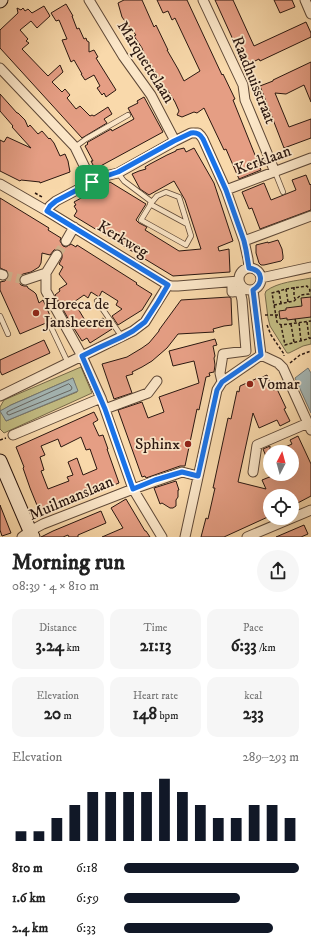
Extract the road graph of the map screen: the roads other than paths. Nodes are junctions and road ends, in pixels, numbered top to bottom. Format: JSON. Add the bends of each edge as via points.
{"nodes":[{"id":1,"x":89,"y":0,"type":"edge"},
{"id":2,"x":203,"y":0,"type":"edge"},
{"id":3,"x":304,"y":0,"type":"edge"},
{"id":4,"x":311,"y":14,"type":"edge"},
{"id":5,"x":0,"y":68,"type":"edge"},
{"id":6,"x":128,"y":114,"type":"dead end"},
{"id":7,"x":174,"y":141,"type":"junction"},
{"id":8,"x":75,"y":147,"type":"junction"},
{"id":9,"x":311,"y":158,"type":"edge"},
{"id":10,"x":118,"y":172,"type":"junction"},
{"id":11,"x":275,"y":172,"type":"junction"},
{"id":12,"x":92,"y":182,"type":"junction"},
{"id":13,"x":0,"y":184,"type":"edge"},
{"id":14,"x":226,"y":190,"type":"junction"},
{"id":15,"x":284,"y":192,"type":"dead end"},
{"id":16,"x":151,"y":203,"type":"junction"},
{"id":17,"x":50,"y":207,"type":"junction"},
{"id":18,"x":311,"y":216,"type":"edge"},
{"id":19,"x":188,"y":224,"type":"junction"},
{"id":20,"x":74,"y":227,"type":"junction"},
{"id":21,"x":66,"y":241,"type":"tunnel mouth"},
{"id":22,"x":244,"y":241,"type":"junction"},
{"id":23,"x":57,"y":255,"type":"tunnel mouth"},
{"id":24,"x":311,"y":267,"type":"edge"},
{"id":25,"x":249,"y":268,"type":"junction"},
{"id":26,"x":46,"y":273,"type":"junction"},
{"id":27,"x":261,"y":278,"type":"junction"},
{"id":28,"x":25,"y":280,"type":"tunnel mouth"},
{"id":29,"x":235,"y":282,"type":"junction"},
{"id":30,"x":168,"y":285,"type":"junction"},
{"id":31,"x":254,"y":294,"type":"junction"},
{"id":32,"x":242,"y":300,"type":"junction"},
{"id":33,"x":97,"y":301,"type":"dead end"},
{"id":34,"x":0,"y":316,"type":"edge"},
{"id":35,"x":51,"y":327,"type":"dead end"},
{"id":36,"x":8,"y":334,"type":"dead end"},
{"id":37,"x":122,"y":337,"type":"junction"},
{"id":38,"x":246,"y":351,"type":"junction"},
{"id":39,"x":261,"y":352,"type":"junction"},
{"id":40,"x":82,"y":356,"type":"junction"},
{"id":41,"x":68,"y":363,"type":"junction"},
{"id":42,"x":157,"y":381,"type":"dead end"},
{"id":43,"x":222,"y":382,"type":"junction"},
{"id":44,"x":0,"y":396,"type":"edge"},
{"id":45,"x":101,"y":398,"type":"junction"},
{"id":46,"x":105,"y":409,"type":"junction"},
{"id":47,"x":310,"y":427,"type":"edge"},
{"id":48,"x":13,"y":435,"type":"dead end"},
{"id":49,"x":0,"y":461,"type":"edge"},
{"id":50,"x":253,"y":472,"type":"dead end"},
{"id":51,"x":198,"y":476,"type":"junction"},
{"id":52,"x":133,"y":489,"type":"junction"},
{"id":53,"x":311,"y":510,"type":"edge"},
{"id":54,"x":29,"y":535,"type":"edge"},
{"id":55,"x":162,"y":537,"type":"edge"},
{"id":56,"x":185,"y":537,"type":"edge"},
{"id":57,"x":247,"y":537,"type":"edge"}],
"edges":[{"from":1,"to":7,"type":"street","name":"Marquettelaan","via":[[123,56],[151,95]]},
{"from":2,"to":11,"type":"street","name":"Raadhuisstraat","via":[[242,85]]},
{"from":3,"to":4,"type":"street"},
{"from":5,"to":8,"type":"street"},
{"from":6,"to":8,"type":"lane"},
{"from":7,"to":10,"type":"street"},
{"from":7,"to":14,"type":"street","via":[[191,133],[201,136]]},
{"from":8,"to":12,"type":"street"},
{"from":9,"to":11,"type":"street","name":"Kerklaan"},
{"from":10,"to":12,"type":"street"},
{"from":10,"to":16,"type":"lane","via":[[124,181]]},
{"from":11,"to":14,"type":"street","name":"Kerklaan"},
{"from":11,"to":15,"type":"lane"},
{"from":12,"to":17,"type":"street","via":[[56,201]]},
{"from":13,"to":17,"type":"street","name":"Kerkweg"},
{"from":14,"to":22,"type":"street"},
{"from":16,"to":19,"type":"lane"},
{"from":16,"to":19,"type":"lane","via":[[157,196],[166,192],[179,198]]},
{"from":16,"to":19,"type":"lane","via":[[141,220],[186,245],[191,236]]},
{"from":17,"to":20,"type":"street","name":"Kerkweg"},
{"from":18,"to":22,"type":"street"},
{"from":20,"to":21,"type":"street"},
{"from":20,"to":30,"type":"street","name":"Kerkweg"},
{"from":22,"to":25,"type":"street"},
{"from":23,"to":26,"type":"street"},
{"from":24,"to":27,"type":"street"},
{"from":25,"to":27,"type":"street","via":[[257,271]]},
{"from":25,"to":29,"type":"street","via":[[245,269]]},
{"from":26,"to":28,"type":"street"},
{"from":26,"to":40,"type":"street","via":[[46,291]]},
{"from":27,"to":31,"type":"street"},
{"from":29,"to":30,"type":"street"},
{"from":29,"to":31,"type":"street"},
{"from":29,"to":32,"type":"street","via":[[232,292],[240,291]]},
{"from":30,"to":37,"type":"street","via":[[145,322]]},
{"from":31,"to":32,"type":"street"},
{"from":31,"to":39,"type":"street"},
{"from":32,"to":38,"type":"street"},
{"from":33,"to":37,"type":"lane"},
{"from":34,"to":36,"type":"lane"},
{"from":35,"to":41,"type":"lane"},
{"from":37,"to":40,"type":"street"},
{"from":38,"to":39,"type":"street"},
{"from":38,"to":43,"type":"street","via":[[223,354],[220,373]]},
{"from":39,"to":43,"type":"street"},
{"from":39,"to":47,"type":"street","via":[[283,368]]},
{"from":40,"to":41,"type":"street"},
{"from":40,"to":45,"type":"street"},
{"from":41,"to":44,"type":"street"},
{"from":42,"to":46,"type":"street","via":[[148,393]]},
{"from":43,"to":51,"type":"street","via":[[217,390]]},
{"from":45,"to":46,"type":"street"},
{"from":45,"to":48,"type":"street"},
{"from":46,"to":52,"type":"street"},
{"from":47,"to":50,"type":"street","via":[[257,445]]},
{"from":49,"to":54,"type":"street"},
{"from":51,"to":52,"type":"street","name":"Muilmanslaan","via":[[182,472]]},
{"from":51,"to":56,"type":"street"},
{"from":52,"to":54,"type":"street","name":"Muilmanslaan","via":[[43,524]]},
{"from":52,"to":55,"type":"street"},
{"from":53,"to":57,"type":"street"}]}
